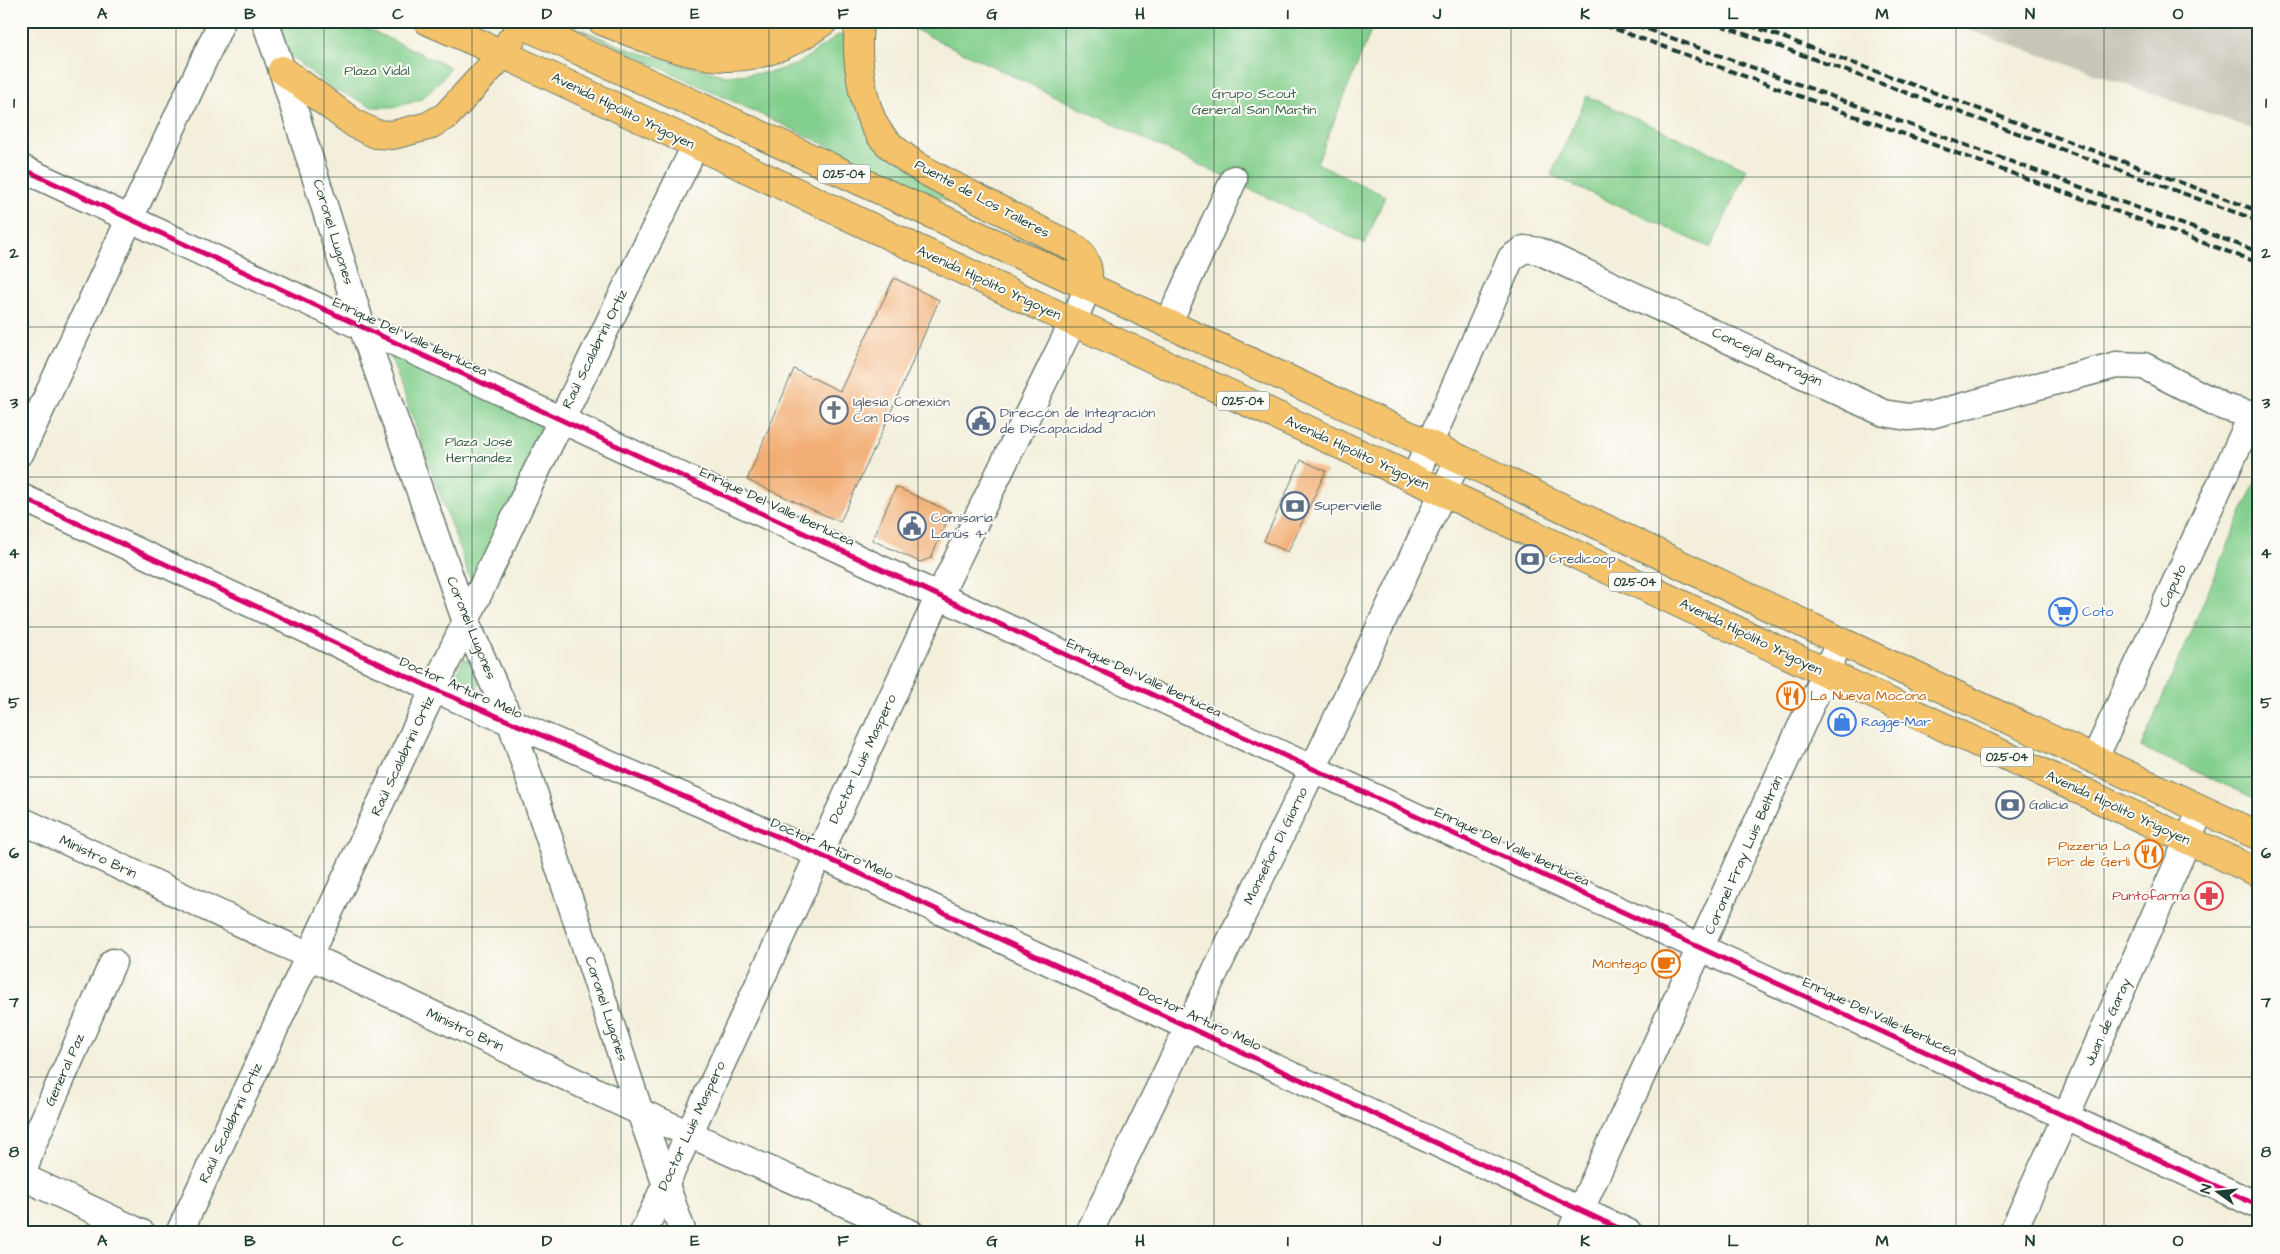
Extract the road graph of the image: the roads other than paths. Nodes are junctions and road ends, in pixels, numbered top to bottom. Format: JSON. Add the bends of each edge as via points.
{"nodes":[{"id":1,"x":222,"y":21,"type":"edge"},
{"id":2,"x":265,"y":21,"type":"edge"},
{"id":3,"x":428,"y":21,"type":"edge"},
{"id":4,"x":602,"y":21,"type":"edge"},
{"id":5,"x":664,"y":21,"type":"edge"},
{"id":6,"x":793,"y":21,"type":"edge"},
{"id":7,"x":824,"y":21,"type":"edge"},
{"id":8,"x":860,"y":21,"type":"edge"},
{"id":9,"x":518,"y":22,"type":"edge"},
{"id":10,"x":504,"y":54,"type":"junction"},
{"id":11,"x":530,"y":67,"type":"junction"},
{"id":12,"x":282,"y":70,"type":"junction"},
{"id":13,"x":446,"y":116,"type":"junction"},
{"id":14,"x":696,"y":146,"type":"junction"},
{"id":15,"x":21,"y":168,"type":"edge"},
{"id":16,"x":1234,"y":179,"type":"dead end"},
{"id":17,"x":130,"y":220,"type":"junction"},
{"id":18,"x":1088,"y":287,"type":"junction"},
{"id":19,"x":1073,"y":322,"type":"junction"},
{"id":20,"x":1168,"y":324,"type":"junction"},
{"id":21,"x":362,"y":327,"type":"junction"},
{"id":22,"x":2256,"y":416,"type":"edge"},
{"id":23,"x":561,"y":418,"type":"junction"},
{"id":24,"x":1430,"y":445,"type":"junction"},
{"id":25,"x":21,"y":452,"type":"edge"},
{"id":26,"x":1459,"y":458,"type":"junction"},
{"id":27,"x":1414,"y":479,"type":"junction"},
{"id":28,"x":1443,"y":492,"type":"junction"},
{"id":29,"x":21,"y":497,"type":"edge"},
{"id":30,"x":939,"y":596,"type":"junction"},
{"id":31,"x":466,"y":622,"type":"junction"},
{"id":32,"x":1840,"y":641,"type":"junction"},
{"id":33,"x":1826,"y":673,"type":"junction"},
{"id":34,"x":434,"y":689,"type":"junction"},
{"id":35,"x":512,"y":723,"type":"junction"},
{"id":36,"x":2095,"y":758,"type":"junction"},
{"id":37,"x":1313,"y":768,"type":"junction"},
{"id":38,"x":2201,"y":810,"type":"junction"},
{"id":39,"x":21,"y":820,"type":"edge"},
{"id":40,"x":2259,"y":836,"type":"edge"},
{"id":41,"x":2188,"y":840,"type":"junction"},
{"id":42,"x":818,"y":854,"type":"junction"},
{"id":43,"x":2259,"y":873,"type":"edge"},
{"id":44,"x":1702,"y":947,"type":"junction"},
{"id":45,"x":309,"y":957,"type":"junction"},
{"id":46,"x":113,"y":962,"type":"dead end"},
{"id":47,"x":1190,"y":1026,"type":"junction"},
{"id":48,"x":640,"y":1112,"type":"junction"},
{"id":49,"x":2066,"y":1116,"type":"junction"},
{"id":50,"x":688,"y":1134,"type":"junction"},
{"id":51,"x":22,"y":1177,"type":"edge"},
{"id":52,"x":665,"y":1185,"type":"junction"},
{"id":53,"x":2259,"y":1206,"type":"edge"},
{"id":54,"x":1581,"y":1209,"type":"junction"},
{"id":55,"x":142,"y":1233,"type":"edge"},
{"id":56,"x":179,"y":1233,"type":"edge"},
{"id":57,"x":643,"y":1233,"type":"edge"},
{"id":58,"x":683,"y":1233,"type":"edge"},
{"id":59,"x":911,"y":1233,"type":"edge"},
{"id":60,"x":1089,"y":1233,"type":"edge"},
{"id":61,"x":1570,"y":1233,"type":"edge"},
{"id":62,"x":1629,"y":1233,"type":"edge"},
{"id":63,"x":2012,"y":1233,"type":"edge"}],
"edges":[{"from":1,"to":17,"type":"street"},
{"from":2,"to":12,"type":"street","name":"Coronel Lugones"},
{"from":3,"to":10,"type":"main road","name":"Avenida Hipólito Yrigoyen","number":"025-04"},
{"from":4,"to":7,"type":"main road","via":[[666,46],[729,58],[753,56],[781,46]]},
{"from":5,"to":6,"type":"main road","via":[[706,34],[738,38],[770,33]]},
{"from":8,"to":18,"type":"main road","name":"Puente de Los Talleres","via":[[859,56],[864,98],[870,119],[882,138],[921,169],[1076,249],[1089,268]]},
{"from":9,"to":10,"type":"main road"},
{"from":9,"to":18,"type":"main road","number":"025-04"},
{"from":10,"to":11,"type":"main road","name":"Avenida Hipólito Yrigoyen","number":"025-04"},
{"from":10,"to":13,"type":"main road"},
{"from":11,"to":13,"type":"main road","via":[[508,76],[474,105]]},
{"from":11,"to":14,"type":"main road","name":"Avenida Hipólito Yrigoyen","number":"025-04"},
{"from":12,"to":13,"type":"main road","via":[[339,114],[376,134],[411,132]]},
{"from":12,"to":21,"type":"street","name":"Coronel Lugones"},
{"from":14,"to":19,"type":"main road","name":"Avenida Hipólito Yrigoyen","number":"025-04"},
{"from":14,"to":23,"type":"street","name":"Raúl Scalabrini Ortiz"},
{"from":15,"to":17,"type":"street","name":"Enrique Del Valle Iberlucea"},
{"from":16,"to":20,"type":"street"},
{"from":17,"to":21,"type":"street","name":"Enrique Del Valle Iberlucea"},
{"from":17,"to":25,"type":"street"},
{"from":18,"to":19,"type":"street","name":"Doctor Luis Maspero"},
{"from":18,"to":20,"type":"main road","number":"025-04"},
{"from":19,"to":27,"type":"main road","name":"Avenida Hipólito Yrigoyen","number":"025-04"},
{"from":19,"to":30,"type":"street","name":"Doctor Luis Maspero"},
{"from":20,"to":24,"type":"main road","number":"025-04"},
{"from":21,"to":23,"type":"street","name":"Enrique Del Valle Iberlucea"},
{"from":21,"to":31,"type":"street","name":"Coronel Lugones"},
{"from":22,"to":24,"type":"street","name":"Concejal Barragán","via":[[2224,407],[2144,366],[2130,364],[2116,365],[1931,415],[1896,416],[1539,251],[1524,249],[1511,258]]},
{"from":22,"to":36,"type":"street","name":"Caputo"},
{"from":23,"to":30,"type":"street","name":"Enrique Del Valle Iberlucea"},
{"from":23,"to":31,"type":"street","name":"Raúl Scalabrini Ortiz"},
{"from":24,"to":26,"type":"main road","number":"025-04"},
{"from":24,"to":27,"type":"street","name":"Concejal Barragán"},
{"from":26,"to":28,"type":"street","name":"Monseñor Di Giorno"},
{"from":26,"to":32,"type":"main road","number":"025-04"},
{"from":27,"to":28,"type":"main road","name":"Avenida Hipólito Yrigoyen","number":"025-04"},
{"from":28,"to":33,"type":"main road","name":"Avenida Hipólito Yrigoyen","number":"025-04"},
{"from":28,"to":37,"type":"street","name":"Monseñor Di Giorno"},
{"from":29,"to":34,"type":"street","name":"Doctor Arturo Melo"},
{"from":30,"to":37,"type":"street","name":"Enrique Del Valle Iberlucea"},
{"from":30,"to":42,"type":"street","name":"Doctor Luis Maspero"},
{"from":31,"to":34,"type":"street","name":"Raúl Scalabrini Ortiz"},
{"from":31,"to":35,"type":"street","name":"Coronel Lugones"},
{"from":32,"to":33,"type":"street","name":"Coronel Fray Luis Beltrán"},
{"from":32,"to":36,"type":"main road","number":"025-04"},
{"from":33,"to":41,"type":"main road","name":"Avenida Hipólito Yrigoyen","number":"025-04"},
{"from":33,"to":44,"type":"street","name":"Coronel Fray Luis Beltrán"},
{"from":34,"to":35,"type":"street","name":"Doctor Arturo Melo"},
{"from":34,"to":45,"type":"street","name":"Raúl Scalabrini Ortiz"},
{"from":35,"to":42,"type":"street","name":"Doctor Arturo Melo"},
{"from":35,"to":48,"type":"street","name":"Coronel Lugones"},
{"from":36,"to":38,"type":"main road","number":"025-04"},
{"from":37,"to":44,"type":"street","name":"Enrique Del Valle Iberlucea"},
{"from":37,"to":47,"type":"street","name":"Monseñor Di Giorno"},
{"from":38,"to":40,"type":"main road","number":"025-04"},
{"from":38,"to":41,"type":"street","name":"Juan de Garay"},
{"from":39,"to":45,"type":"street","name":"Ministro Brin"},
{"from":41,"to":43,"type":"main road","name":"Avenida Hipólito Yrigoyen","number":"025-04"},
{"from":41,"to":49,"type":"street","name":"Juan de Garay"},
{"from":42,"to":47,"type":"street","name":"Doctor Arturo Melo"},
{"from":42,"to":50,"type":"street","name":"Doctor Luis Maspero"},
{"from":44,"to":49,"type":"street","name":"Enrique Del Valle Iberlucea"},
{"from":44,"to":54,"type":"street","name":"Coronel Fray Luis Beltrán"},
{"from":45,"to":48,"type":"street","name":"Ministro Brin"},
{"from":45,"to":56,"type":"street","name":"Raúl Scalabrini Ortiz"},
{"from":46,"to":51,"type":"street","name":"General Paz","via":[[32,1146]]},
{"from":47,"to":54,"type":"street","name":"Doctor Arturo Melo"},
{"from":47,"to":60,"type":"street","name":"Monseñor Di Giorno"},
{"from":48,"to":50,"type":"street","name":"Ministro Brin"},
{"from":48,"to":52,"type":"street","name":"Coronel Lugones"},
{"from":49,"to":53,"type":"street","name":"Enrique Del Valle Iberlucea"},
{"from":49,"to":63,"type":"street","name":"Juan de Garay"},
{"from":50,"to":52,"type":"street","name":"Doctor Luis Maspero"},
{"from":50,"to":59,"type":"street","name":"Ministro Brin"},
{"from":51,"to":55,"type":"street"},
{"from":52,"to":57,"type":"street","name":"Doctor Luis Maspero"},
{"from":52,"to":58,"type":"street","name":"Coronel Lugones"},
{"from":54,"to":61,"type":"street","name":"Coronel Fray Luis Beltrán"},
{"from":54,"to":62,"type":"street","name":"Doctor Arturo Melo"}]}
